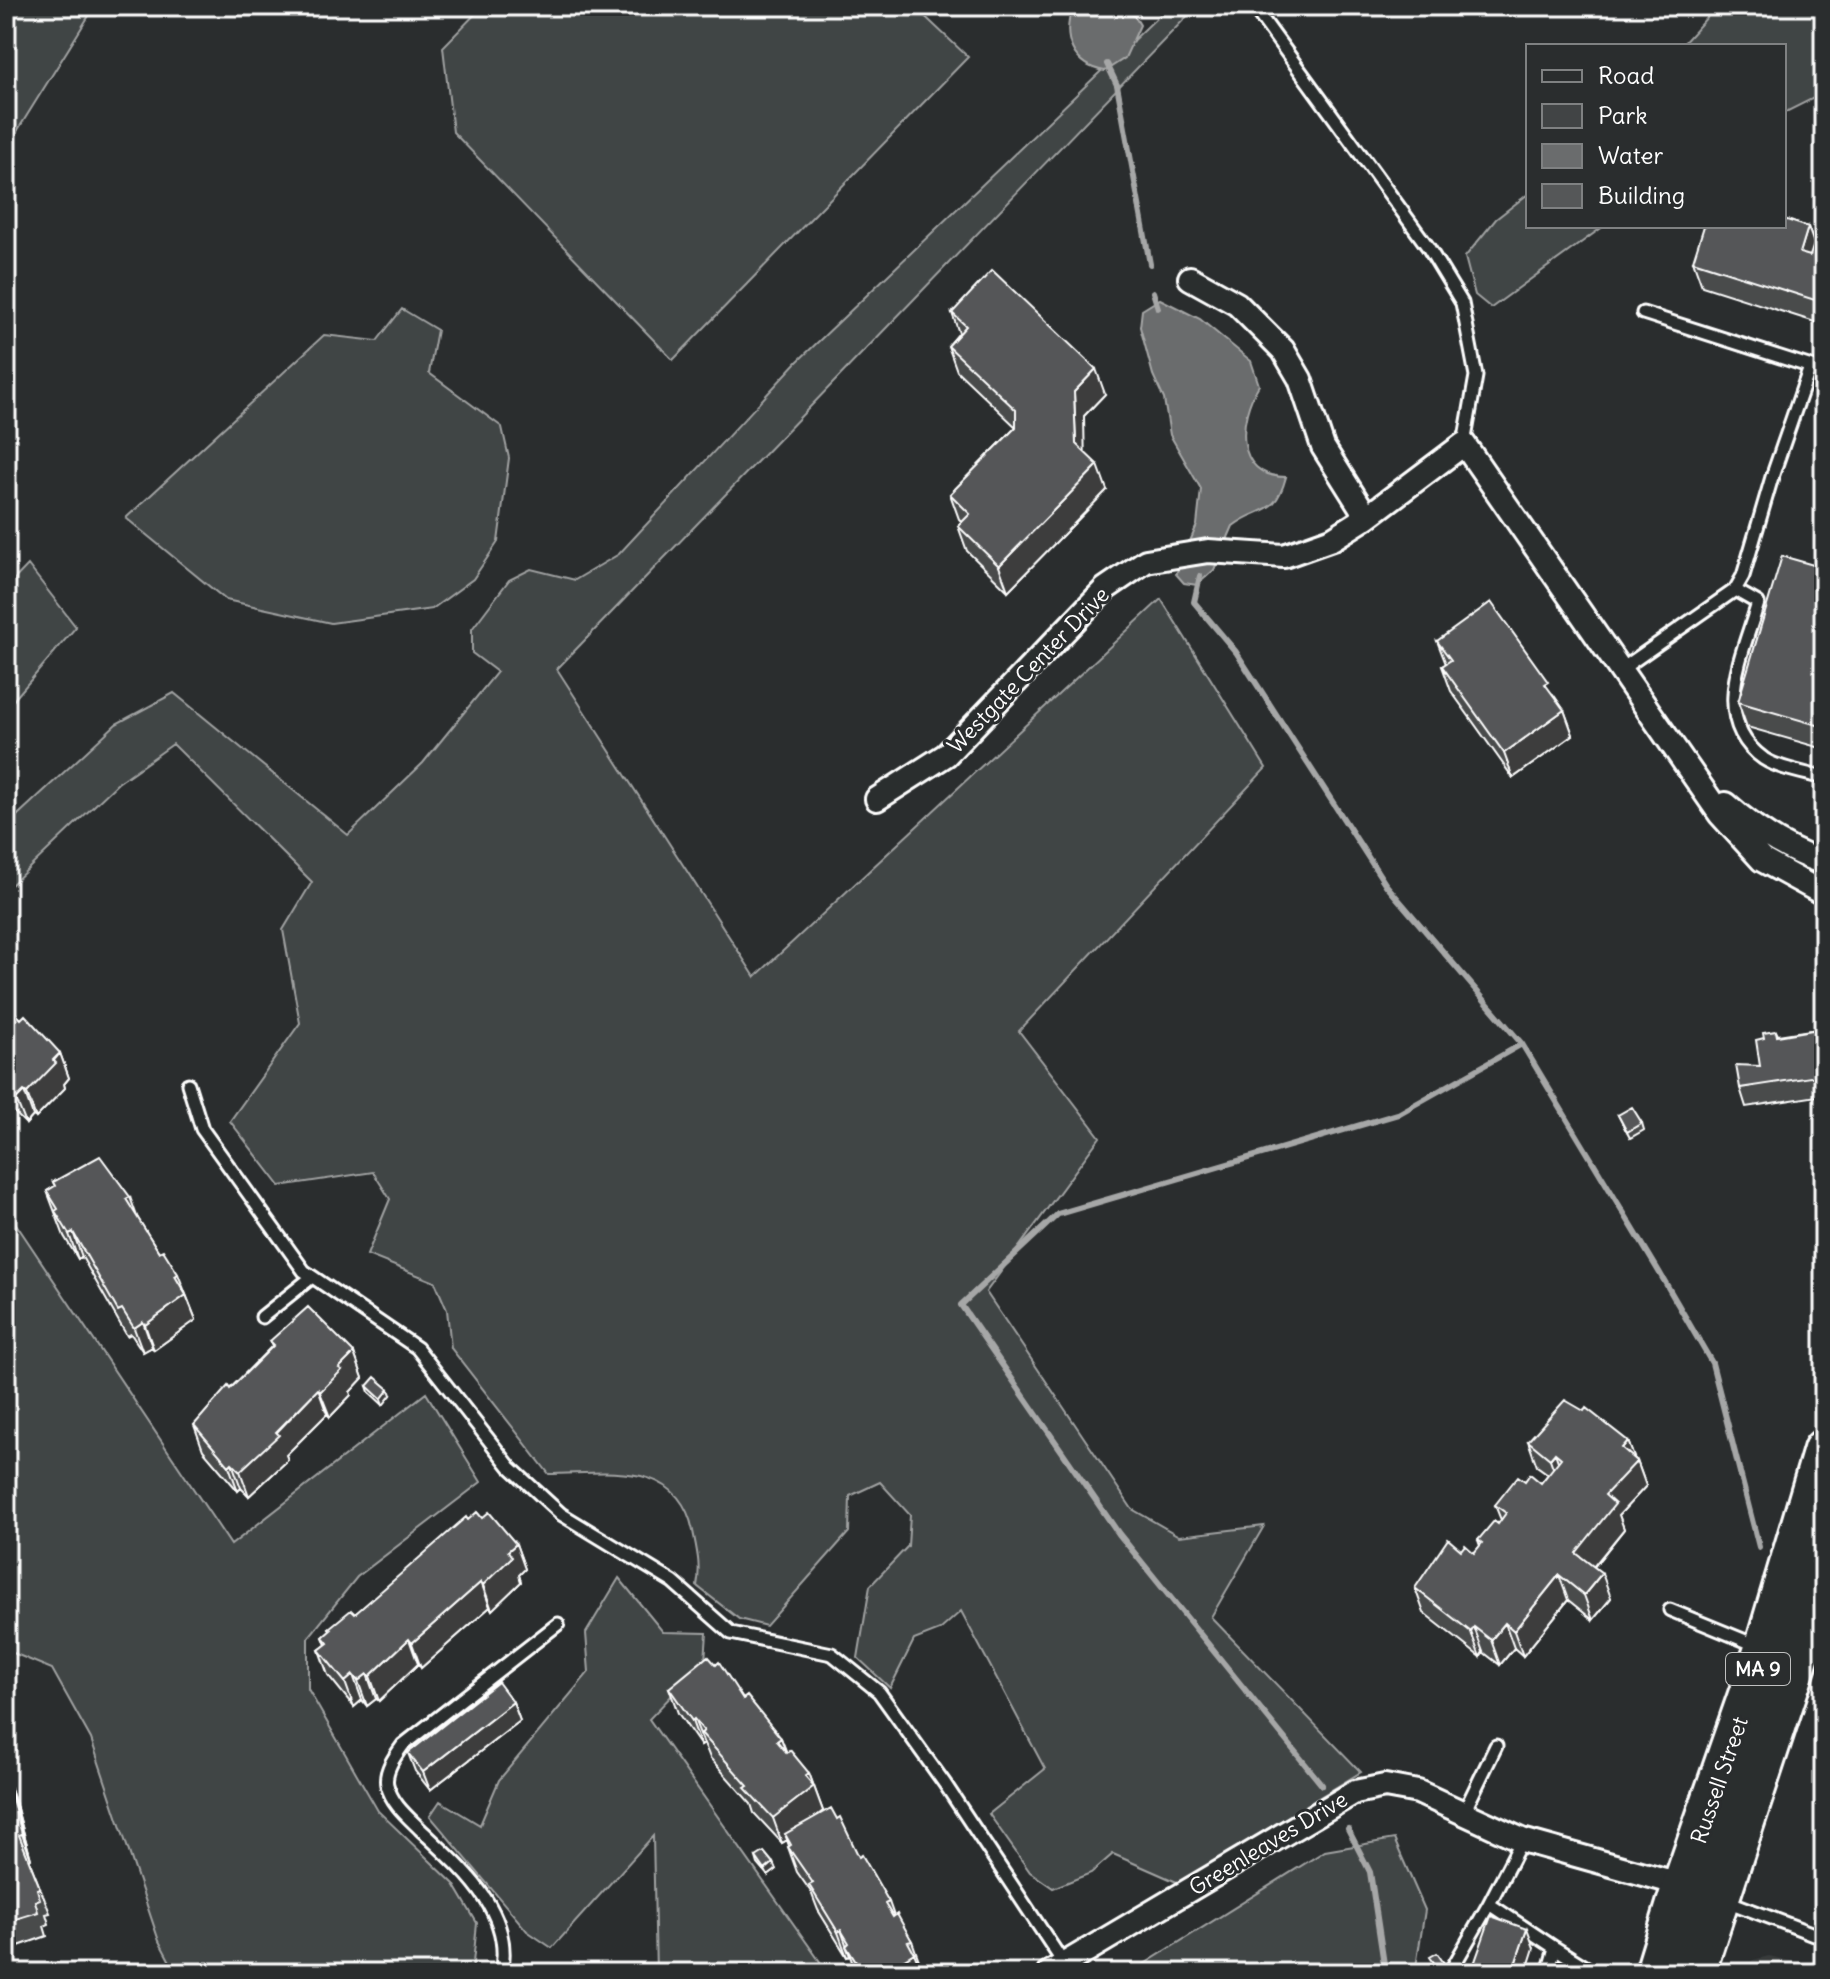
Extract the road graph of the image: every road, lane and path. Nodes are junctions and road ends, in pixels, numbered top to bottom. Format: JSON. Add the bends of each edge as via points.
{"nodes":[{"id":1,"x":1253,"y":6,"type":"edge"},
{"id":2,"x":1190,"y":278,"type":"dead end"},
{"id":3,"x":1643,"y":313,"type":"dead end"},
{"id":4,"x":1810,"y":367,"type":"junction"},
{"id":5,"x":1824,"y":371,"type":"edge"},
{"id":6,"x":1464,"y":444,"type":"junction"},
{"id":7,"x":1367,"y":517,"type":"junction"},
{"id":8,"x":1735,"y":590,"type":"junction"},
{"id":9,"x":1619,"y":671,"type":"junction"},
{"id":10,"x":1680,"y":757,"type":"junction"},
{"id":11,"x":1824,"y":778,"type":"edge"},
{"id":12,"x":877,"y":799,"type":"dead end"},
{"id":13,"x":1824,"y":863,"type":"edge"},
{"id":14,"x":1824,"y":894,"type":"edge"},
{"id":15,"x":188,"y":1084,"type":"dead end"},
{"id":16,"x":312,"y":1277,"type":"junction"},
{"id":17,"x":262,"y":1317,"type":"dead end"},
{"id":18,"x":1824,"y":1450,"type":"edge"},
{"id":19,"x":1824,"y":1578,"type":"edge"},
{"id":20,"x":1670,"y":1610,"type":"dead end"},
{"id":21,"x":558,"y":1624,"type":"dead end"},
{"id":22,"x":1765,"y":1649,"type":"junction"},
{"id":23,"x":1496,"y":1746,"type":"dead end"},
{"id":24,"x":1464,"y":1812,"type":"junction"},
{"id":25,"x":1522,"y":1840,"type":"junction"},
{"id":26,"x":1700,"y":1891,"type":"junction"},
{"id":27,"x":1489,"y":1904,"type":"junction"},
{"id":28,"x":1824,"y":1938,"type":"edge"},
{"id":29,"x":1555,"y":1948,"type":"junction"},
{"id":30,"x":1057,"y":1968,"type":"edge"},
{"id":31,"x":501,"y":1973,"type":"edge"},
{"id":32,"x":1459,"y":1973,"type":"edge"},
{"id":33,"x":1548,"y":1973,"type":"edge"},
{"id":34,"x":1595,"y":1973,"type":"edge"},
{"id":35,"x":1656,"y":1973,"type":"edge"},
{"id":36,"x":1694,"y":1973,"type":"edge"}],
"edges":[{"from":1,"to":6,"type":"lane","via":[[1428,247],[1462,303],[1476,376]]},
{"from":2,"to":7,"type":"street","via":[[1237,304],[1283,350],[1300,379],[1323,447]]},
{"from":3,"to":4,"type":"lane"},
{"from":4,"to":5,"type":"lane"},
{"from":4,"to":8,"type":"lane"},
{"from":6,"to":7,"type":"street","name":"Westgate Center Drive"},
{"from":6,"to":9,"type":"street"},
{"from":7,"to":12,"type":"street","name":"Westgate Center Drive","via":[[1305,551],[1284,556],[1208,551],[1146,561],[1105,589],[946,755]]},
{"from":8,"to":9,"type":"lane"},
{"from":8,"to":11,"type":"lane","via":[[1758,603],[1733,682],[1734,715],[1749,743],[1766,760]]},
{"from":9,"to":10,"type":"street"},
{"from":10,"to":13,"type":"street","via":[[1743,819],[1792,852]]},
{"from":10,"to":14,"type":"street","via":[[1746,846]]},
{"from":15,"to":16,"type":"lane","via":[[202,1129]]},
{"from":16,"to":17,"type":"lane"},
{"from":16,"to":30,"type":"lane","via":[[417,1348],[510,1467],[561,1514],[673,1582],[731,1633],[832,1654],[879,1692],[945,1784]]},
{"from":18,"to":22,"type":"highway","name":"Russell Street","number":"MA 9"},
{"from":19,"to":26,"type":"highway","name":"Russell Street","number":"MA 9"},
{"from":20,"to":22,"type":"lane"},
{"from":21,"to":31,"type":"lane","via":[[403,1745],[386,1783],[397,1807],[487,1899],[502,1942]]},
{"from":22,"to":26,"type":"highway","name":"Russell Street","number":"MA 9"},
{"from":23,"to":24,"type":"lane"},
{"from":24,"to":25,"type":"street","name":"Greenleaves Drive"},
{"from":24,"to":30,"type":"street","name":"Greenleaves Drive","via":[[1418,1792],[1385,1786],[1355,1792]]},
{"from":25,"to":26,"type":"street","name":"Greenleaves Drive"},
{"from":25,"to":27,"type":"lane"},
{"from":26,"to":28,"type":"lane"},
{"from":26,"to":35,"type":"highway","name":"Russell Street","number":"MA 9"},
{"from":26,"to":36,"type":"highway","name":"Russell Street","number":"MA 9"},
{"from":27,"to":29,"type":"lane"},
{"from":27,"to":32,"type":"lane","via":[[1454,1965]]},
{"from":29,"to":33,"type":"lane"},
{"from":29,"to":34,"type":"lane"}]}
